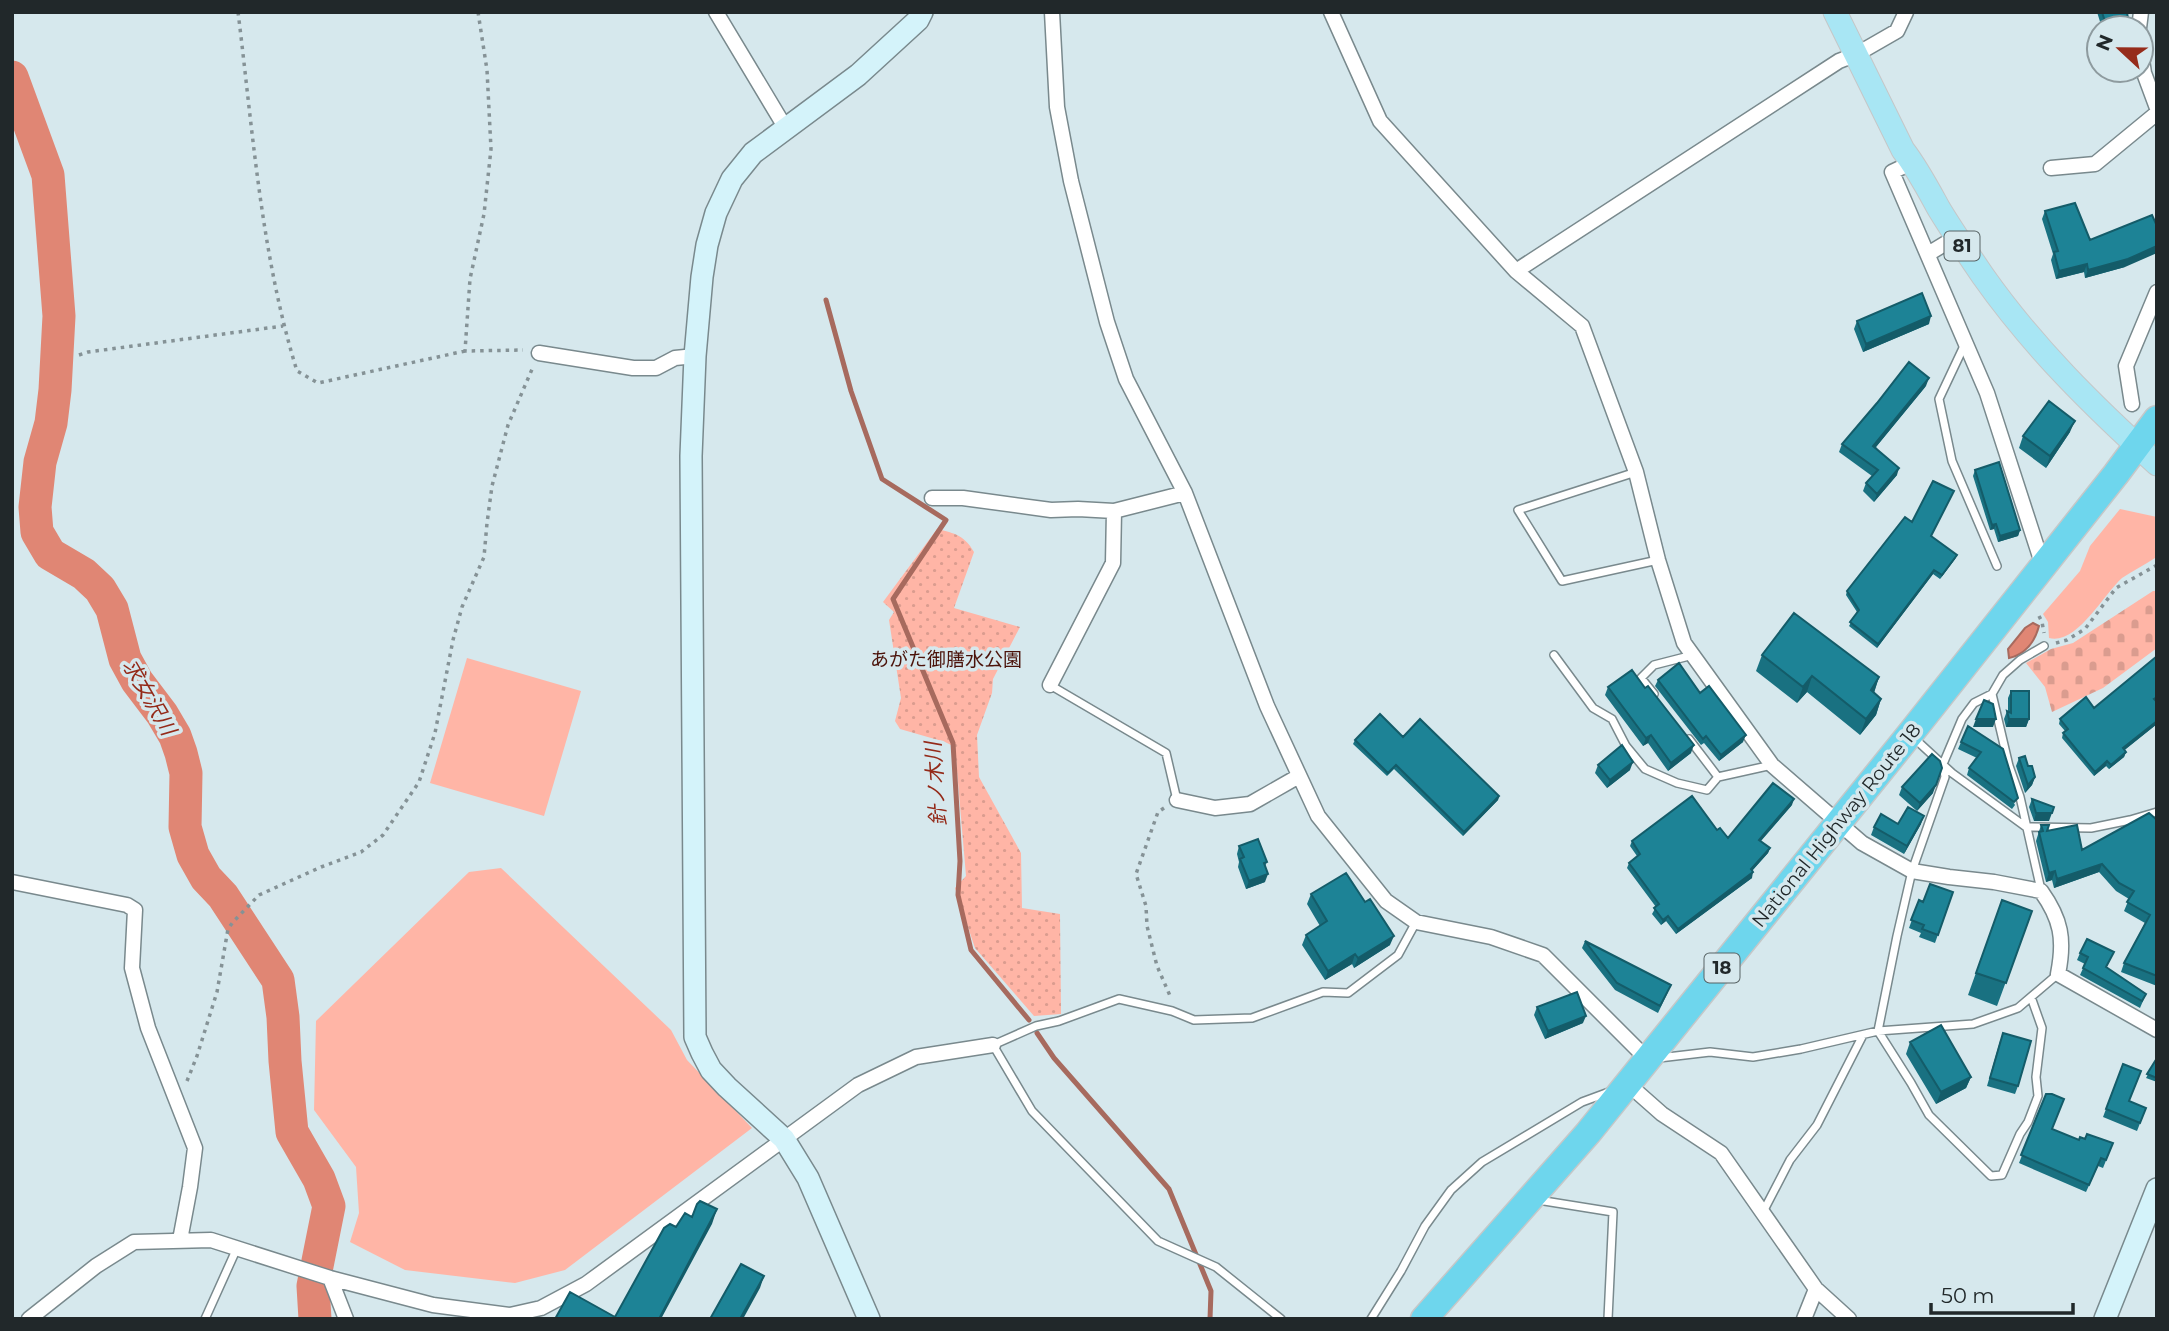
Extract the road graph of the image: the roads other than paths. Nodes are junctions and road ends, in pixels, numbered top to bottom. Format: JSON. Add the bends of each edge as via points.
{"nodes":[{"id":1,"x":716,"y":12,"type":"edge"},
{"id":2,"x":922,"y":12,"type":"edge"},
{"id":3,"x":1052,"y":12,"type":"edge"},
{"id":4,"x":1331,"y":12,"type":"edge"},
{"id":5,"x":1835,"y":12,"type":"edge"},
{"id":6,"x":1906,"y":12,"type":"edge"},
{"id":7,"x":1857,"y":54,"type":"junction"},
{"id":8,"x":2148,"y":84,"type":"edge"},
{"id":9,"x":2157,"y":110,"type":"edge"},
{"id":10,"x":785,"y":127,"type":"junction"},
{"id":11,"x":1913,"y":162,"type":"junction"},
{"id":12,"x":2051,"y":168,"type":"dead end"},
{"id":13,"x":1956,"y":237,"type":"junction"},
{"id":14,"x":1928,"y":254,"type":"junction"},
{"id":15,"x":1516,"y":271,"type":"junction"},
{"id":16,"x":2157,"y":292,"type":"edge"},
{"id":17,"x":1966,"y":343,"type":"junction"},
{"id":18,"x":539,"y":352,"type":"road end"},
{"id":19,"x":695,"y":356,"type":"junction"},
{"id":20,"x":2132,"y":404,"type":"dead end"},
{"id":21,"x":2157,"y":419,"type":"edge"},
{"id":22,"x":2136,"y":446,"type":"junction"},
{"id":23,"x":2157,"y":464,"type":"edge"},
{"id":24,"x":1636,"y":472,"type":"junction"},
{"id":25,"x":1185,"y":493,"type":"junction"},
{"id":26,"x":932,"y":498,"type":"dead end"},
{"id":27,"x":1114,"y":511,"type":"junction"},
{"id":28,"x":1658,"y":560,"type":"junction"},
{"id":29,"x":1997,"y":566,"type":"dead end"},
{"id":30,"x":2043,"y":566,"type":"junction"},
{"id":31,"x":2044,"y":646,"type":"road end"},
{"id":32,"x":1555,"y":654,"type":"dead end"},
{"id":33,"x":1693,"y":655,"type":"junction"},
{"id":34,"x":1050,"y":685,"type":"joint"},
{"id":35,"x":1992,"y":694,"type":"junction"},
{"id":36,"x":1658,"y":700,"type":"edge"},
{"id":37,"x":1684,"y":733,"type":"edge"},
{"id":38,"x":1910,"y":734,"type":"junction"},
{"id":39,"x":1942,"y":764,"type":"junction"},
{"id":40,"x":1772,"y":765,"type":"junction"},
{"id":41,"x":1299,"y":776,"type":"junction"},
{"id":42,"x":1718,"y":777,"type":"junction"},
{"id":43,"x":1177,"y":800,"type":"joint"},
{"id":44,"x":2157,"y":812,"type":"edge"},
{"id":45,"x":1840,"y":822,"type":"junction"},
{"id":46,"x":2026,"y":827,"type":"junction"},
{"id":47,"x":1912,"y":870,"type":"junction"},
{"id":48,"x":12,"y":882,"type":"edge"},
{"id":49,"x":2041,"y":891,"type":"junction"},
{"id":50,"x":1416,"y":922,"type":"junction"},
{"id":51,"x":2058,"y":974,"type":"junction"},
{"id":52,"x":2031,"y":997,"type":"junction"},
{"id":53,"x":2157,"y":1030,"type":"edge"},
{"id":54,"x":1878,"y":1031,"type":"junction"},
{"id":55,"x":1863,"y":1035,"type":"junction"},
{"id":56,"x":993,"y":1045,"type":"junction"},
{"id":57,"x":1647,"y":1059,"type":"junction"},
{"id":58,"x":1628,"y":1084,"type":"junction"},
{"id":59,"x":784,"y":1139,"type":"junction"},
{"id":60,"x":2157,"y":1189,"type":"edge"},
{"id":61,"x":1530,"y":1198,"type":"junction"},
{"id":62,"x":1763,"y":1212,"type":"junction"},
{"id":63,"x":180,"y":1240,"type":"junction"},
{"id":64,"x":237,"y":1248,"type":"junction"},
{"id":65,"x":327,"y":1277,"type":"junction"},
{"id":66,"x":1816,"y":1289,"type":"junction"},
{"id":67,"x":29,"y":1319,"type":"edge"},
{"id":68,"x":205,"y":1319,"type":"edge"},
{"id":69,"x":346,"y":1319,"type":"edge"},
{"id":70,"x":869,"y":1319,"type":"edge"},
{"id":71,"x":1281,"y":1319,"type":"edge"},
{"id":72,"x":1371,"y":1319,"type":"edge"},
{"id":73,"x":1424,"y":1319,"type":"edge"},
{"id":74,"x":1608,"y":1319,"type":"edge"},
{"id":75,"x":1804,"y":1319,"type":"edge"},
{"id":76,"x":1849,"y":1319,"type":"edge"},
{"id":77,"x":2105,"y":1319,"type":"edge"}],
"edges":[{"from":1,"to":10,"type":"street"},
{"from":2,"to":10,"type":"street","via":[[858,75]]},
{"from":3,"to":25,"type":"street","via":[[1060,120],[1107,322],[1126,379]]},
{"from":4,"to":15,"type":"street","via":[[1380,121]]},
{"from":5,"to":7,"type":"main road","number":"81"},
{"from":6,"to":7,"type":"street","via":[[1896,32]]},
{"from":7,"to":11,"type":"main road","number":"81"},
{"from":7,"to":15,"type":"street","via":[[1839,61]]},
{"from":8,"to":9,"type":"street"},
{"from":9,"to":12,"type":"street","via":[[2095,164]]},
{"from":10,"to":19,"type":"street","via":[[753,153],[732,179],[716,213],[702,277]]},
{"from":11,"to":13,"type":"main road","number":"81"},
{"from":11,"to":14,"type":"street","via":[[1892,172]]},
{"from":13,"to":14,"type":"street"},
{"from":13,"to":22,"type":"main road","number":"81","via":[[2030,338]]},
{"from":14,"to":17,"type":"street"},
{"from":15,"to":24,"type":"street","via":[[1582,326]]},
{"from":16,"to":20,"type":"street","via":[[2126,366]]},
{"from":17,"to":29,"type":"lane","via":[[1939,399],[1952,461]]},
{"from":17,"to":30,"type":"street","via":[[1987,393]]},
{"from":18,"to":19,"type":"street","via":[[633,368],[656,368]]},
{"from":19,"to":59,"type":"street","via":[[691,456],[695,1037],[711,1070]]},
{"from":21,"to":22,"type":"highway","name":"National Highway Route 18","number":"18"},
{"from":22,"to":23,"type":"main road","number":"81"},
{"from":22,"to":30,"type":"highway","name":"National Highway Route 18","number":"18"},
{"from":24,"to":28,"type":"street"},
{"from":24,"to":28,"type":"lane","via":[[1518,510],[1562,581]]},
{"from":25,"to":27,"type":"street"},
{"from":25,"to":41,"type":"street","via":[[1267,706]]},
{"from":26,"to":27,"type":"street"},
{"from":27,"to":34,"type":"street","via":[[1113,563]]},
{"from":28,"to":33,"type":"street","via":[[1684,643]]},
{"from":30,"to":38,"type":"highway","name":"National Highway Route 18","number":"18"},
{"from":31,"to":35,"type":"lane","via":[[2003,675]]},
{"from":32,"to":42,"type":"lane","via":[[1593,708],[1612,719],[1645,769],[1707,790]]},
{"from":33,"to":36,"type":"lane","via":[[1654,665],[1641,678]]},
{"from":33,"to":40,"type":"street"},
{"from":34,"to":43,"type":"lane","via":[[1166,753]]},
{"from":35,"to":39,"type":"lane","via":[[1974,704],[1962,719]]},
{"from":35,"to":46,"type":"lane"},
{"from":37,"to":42,"type":"lane"},
{"from":38,"to":39,"type":"lane"},
{"from":38,"to":45,"type":"highway","name":"National Highway Route 18","number":"18"},
{"from":39,"to":46,"type":"lane"},
{"from":39,"to":47,"type":"lane","via":[[1945,777]]},
{"from":40,"to":42,"type":"lane"},
{"from":40,"to":45,"type":"street"},
{"from":41,"to":43,"type":"street","via":[[1251,804],[1215,808]]},
{"from":41,"to":50,"type":"street","via":[[1318,816],[1377,891]]},
{"from":44,"to":46,"type":"lane","via":[[2091,828]]},
{"from":45,"to":47,"type":"street","via":[[1862,843]]},
{"from":45,"to":57,"type":"highway","name":"National Highway Route 18","number":"18"},
{"from":46,"to":49,"type":"lane"},
{"from":47,"to":49,"type":"street"},
{"from":47,"to":54,"type":"lane"},
{"from":48,"to":63,"type":"street","via":[[135,910],[132,968],[148,1028],[195,1148]]},
{"from":49,"to":51,"type":"street","via":[[2053,907],[2060,930]]},
{"from":50,"to":56,"type":"lane","via":[[1398,955],[1348,993],[1323,992],[1252,1018],[1194,1020],[1119,999]]},
{"from":50,"to":57,"type":"street","via":[[1491,937],[1543,955]]},
{"from":51,"to":52,"type":"lane"},
{"from":51,"to":53,"type":"street"},
{"from":52,"to":54,"type":"lane","via":[[2018,1008],[1973,1024]]},
{"from":52,"to":54,"type":"lane","via":[[2042,1028],[2038,1096],[2002,1175],[1991,1176],[1929,1115]]},
{"from":54,"to":55,"type":"lane"},
{"from":55,"to":57,"type":"lane","via":[[1753,1057],[1710,1052]]},
{"from":55,"to":62,"type":"lane","via":[[1817,1125],[1790,1160]]},
{"from":56,"to":59,"type":"street","via":[[916,1057],[858,1085]]},
{"from":56,"to":71,"type":"lane","via":[[1032,1111],[1158,1241],[1216,1267]]},
{"from":57,"to":58,"type":"highway","name":"National Highway Route 18","number":"18"},
{"from":58,"to":61,"type":"highway","name":"National Highway Route 18","number":"18"},
{"from":58,"to":62,"type":"street","via":[[1662,1114],[1721,1153]]},
{"from":58,"to":72,"type":"lane","via":[[1582,1102],[1504,1148],[1451,1190]]},
{"from":59,"to":65,"type":"street","via":[[586,1284],[541,1308],[510,1315],[433,1305]]},
{"from":59,"to":70,"type":"street","via":[[808,1178]]},
{"from":60,"to":77,"type":"street"},
{"from":61,"to":73,"type":"highway","name":"National Highway Route 18","number":"18"},
{"from":61,"to":74,"type":"lane","via":[[1613,1212]]},
{"from":62,"to":66,"type":"street"},
{"from":63,"to":64,"type":"street","via":[[211,1240]]},
{"from":63,"to":67,"type":"street","via":[[134,1242]]},
{"from":64,"to":65,"type":"street"},
{"from":64,"to":68,"type":"lane"},
{"from":65,"to":69,"type":"street"},
{"from":66,"to":75,"type":"street"},
{"from":66,"to":76,"type":"street"}]}
